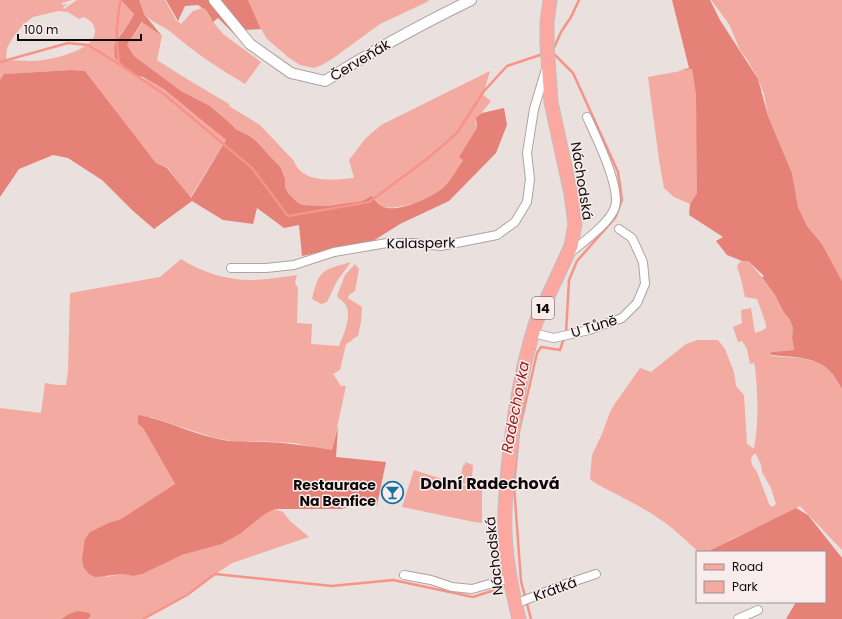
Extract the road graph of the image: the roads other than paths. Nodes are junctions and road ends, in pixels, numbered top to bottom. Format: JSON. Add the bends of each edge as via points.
{"nodes":[{"id":1,"x":214,"y":0,"type":"edge"},
{"id":2,"x":471,"y":0,"type":"edge"},
{"id":3,"x":550,"y":0,"type":"edge"},
{"id":4,"x":548,"y":62,"type":"junction"},
{"id":5,"x":587,"y":116,"type":"dead end"},
{"id":6,"x":619,"y":229,"type":"dead end"},
{"id":7,"x":567,"y":255,"type":"junction"},
{"id":8,"x":231,"y":268,"type":"dead end"},
{"id":9,"x":532,"y":333,"type":"junction"},
{"id":10,"x":596,"y":574,"type":"dead end"},
{"id":11,"x":404,"y":575,"type":"dead end"},
{"id":12,"x":510,"y":578,"type":"junction"},
{"id":13,"x":515,"y":604,"type":"junction"},
{"id":14,"x":758,"y":610,"type":"dead end"},
{"id":15,"x":519,"y":619,"type":"edge"},
{"id":16,"x":738,"y":619,"type":"edge"}],
"edges":[{"from":1,"to":2,"type":"street","name":"Červeňák","via":[[250,44],[291,73],[325,81],[374,50]]},
{"from":3,"to":4,"type":"main road","name":"Náchodská","number":"14","via":[[547,22]]},
{"from":4,"to":7,"type":"main road","name":"Náchodská","number":"14","via":[[551,102],[575,224]]},
{"from":4,"to":8,"type":"street","name":"Kalasperk","via":[[534,109],[527,152],[530,179],[527,202],[514,222],[497,235],[441,246],[387,243],[334,252],[294,265]]},
{"from":5,"to":7,"type":"street","via":[[616,193],[615,208],[603,226]]},
{"from":6,"to":9,"type":"street","name":"U Tůně","via":[[632,238],[643,262],[645,284],[637,303],[622,318],[589,330],[554,338]]},
{"from":7,"to":9,"type":"main road","name":"Náchodská","number":"14"},
{"from":9,"to":12,"type":"main road","name":"Náchodská","number":"14","via":[[518,396],[506,484],[505,532]]},
{"from":10,"to":13,"type":"street","name":"Krátká"},
{"from":11,"to":12,"type":"street","via":[[472,590]]},
{"from":12,"to":13,"type":"main road","name":"Náchodská","number":"14"},
{"from":13,"to":15,"type":"main road","name":"Náchodská","number":"14"},
{"from":14,"to":16,"type":"street"}]}
